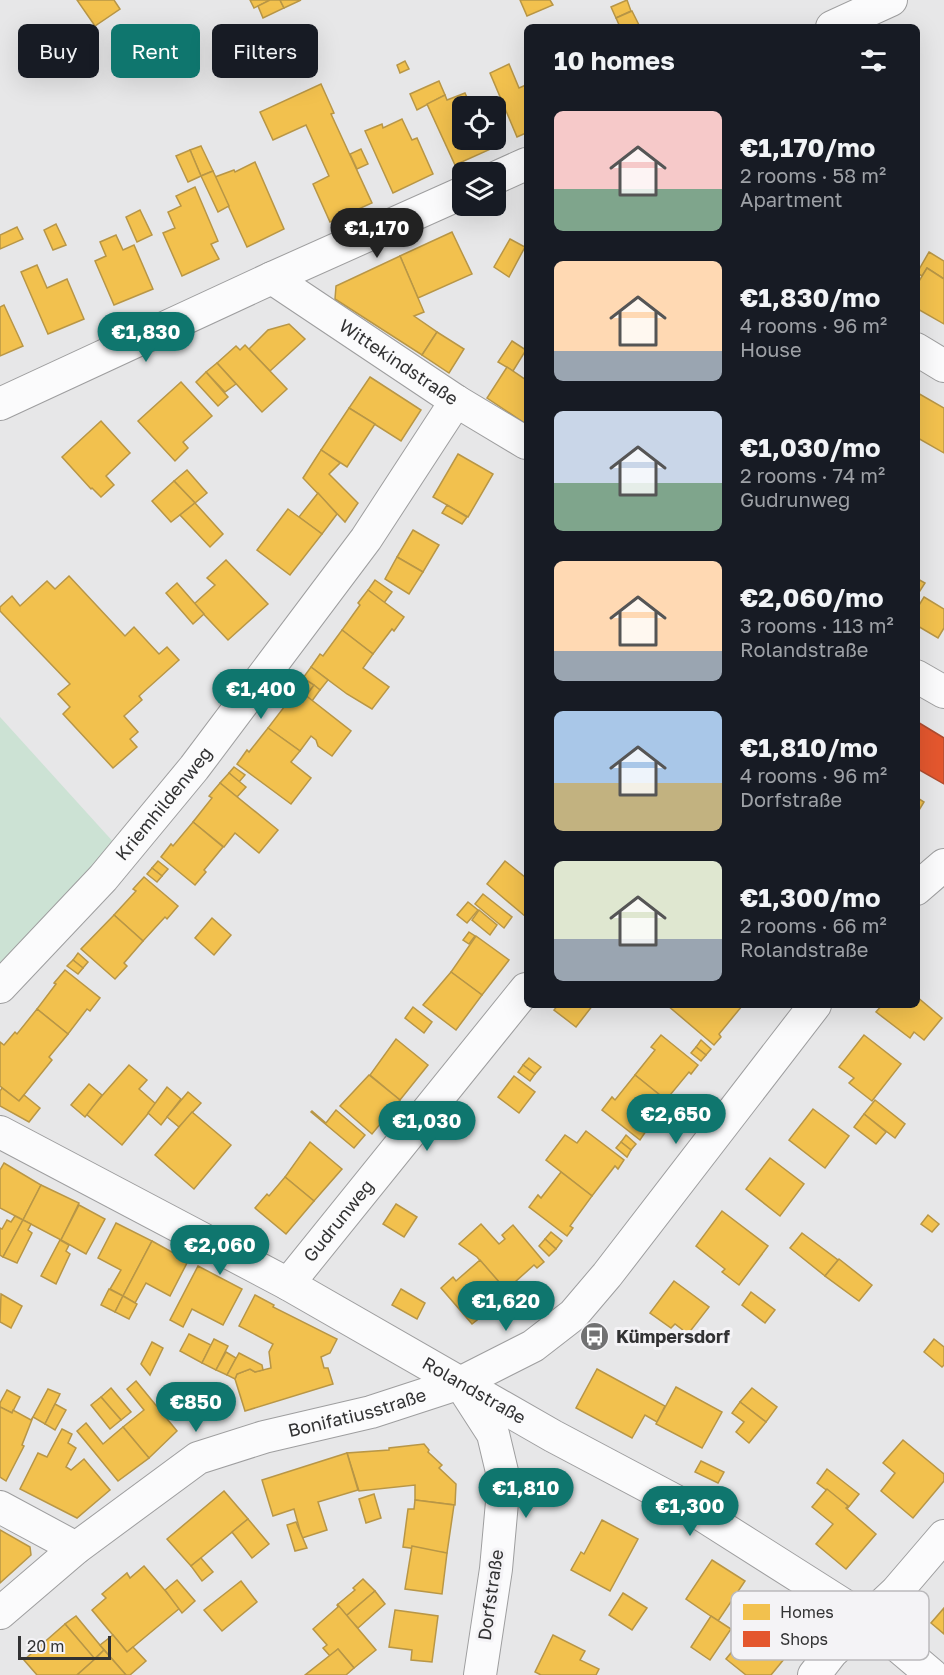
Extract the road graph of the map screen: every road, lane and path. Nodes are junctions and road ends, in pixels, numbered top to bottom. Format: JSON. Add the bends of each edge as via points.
{"nodes":[{"id":1,"x":891,"y":0,"type":"edge"},
{"id":2,"x":838,"y":24,"type":"edge"},
{"id":3,"x":524,"y":165,"type":"edge"},
{"id":4,"x":506,"y":173,"type":"edge"},
{"id":5,"x":452,"y":197,"type":"edge"},
{"id":6,"x":272,"y":278,"type":"junction"},
{"id":7,"x":920,"y":352,"type":"edge"},
{"id":8,"x":944,"y":366,"type":"edge"},
{"id":9,"x":456,"y":401,"type":"junction"},
{"id":10,"x":0,"y":404,"type":"edge"},
{"id":11,"x":524,"y":442,"type":"edge"},
{"id":12,"x":920,"y":678,"type":"edge"},
{"id":13,"x":944,"y":692,"type":"edge"},
{"id":14,"x":0,"y":987,"type":"edge"},
{"id":15,"x":524,"y":991,"type":"edge"},
{"id":16,"x":813,"y":1008,"type":"edge"},
{"id":17,"x":0,"y":1132,"type":"edge"},
{"id":18,"x":288,"y":1284,"type":"junction"},
{"id":19,"x":460,"y":1383,"type":"junction"},
{"id":20,"x":0,"y":1507,"type":"edge"},
{"id":21,"x":944,"y":1536,"type":"edge"},
{"id":22,"x":76,"y":1548,"type":"junction"},
{"id":23,"x":823,"y":1591,"type":"edge"},
{"id":24,"x":897,"y":1591,"type":"edge"},
{"id":25,"x":0,"y":1613,"type":"edge"},
{"id":26,"x":826,"y":1660,"type":"edge"},
{"id":27,"x":915,"y":1660,"type":"edge"},
{"id":28,"x":480,"y":1675,"type":"edge"},
{"id":29,"x":814,"y":1675,"type":"edge"},
{"id":30,"x":932,"y":1675,"type":"edge"}],
"edges":[{"from":1,"to":2,"type":"street"},
{"from":3,"to":4,"type":"street"},
{"from":5,"to":6,"type":"street"},
{"from":6,"to":9,"type":"street","name":"Wittekindstraße"},
{"from":6,"to":10,"type":"street"},
{"from":7,"to":8,"type":"street"},
{"from":9,"to":11,"type":"street","name":"Wittekindstraße"},
{"from":9,"to":14,"type":"street","name":"Kriemhildenweg","via":[[366,539],[194,768],[103,878]]},
{"from":12,"to":13,"type":"street"},
{"from":15,"to":18,"type":"street","name":"Gudrunweg"},
{"from":16,"to":19,"type":"street","name":"Bonifatiusstraße","via":[[573,1315],[533,1346]]},
{"from":17,"to":18,"type":"street","name":"Rolandstraße"},
{"from":18,"to":19,"type":"street","name":"Rolandstraße"},
{"from":19,"to":22,"type":"street","name":"Bonifatiusstraße","via":[[371,1412],[264,1437],[198,1458]]},
{"from":19,"to":23,"type":"street","name":"Rolandstraße","via":[[702,1515]]},
{"from":19,"to":28,"type":"street","name":"Dorfstraße","via":[[493,1434],[504,1480]]},
{"from":20,"to":22,"type":"street"},
{"from":21,"to":24,"type":"street"},
{"from":22,"to":25,"type":"street","name":"Bonifatiusstraße"},
{"from":26,"to":29,"type":"street"},
{"from":27,"to":30,"type":"street","name":"Rolandstraße"}]}
